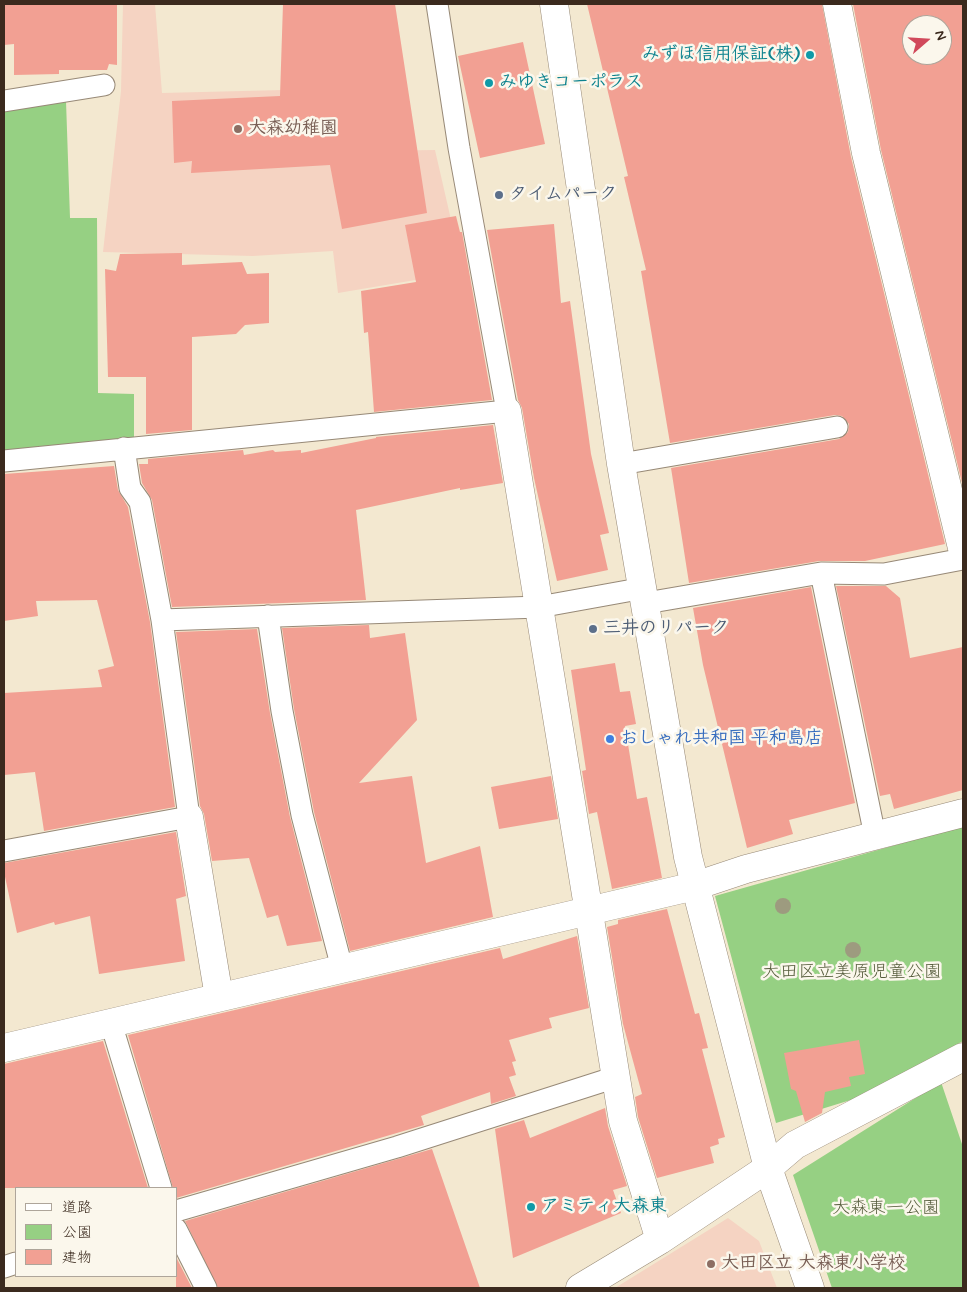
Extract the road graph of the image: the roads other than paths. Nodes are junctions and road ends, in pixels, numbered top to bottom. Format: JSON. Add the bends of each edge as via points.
{"nodes":[{"id":1,"x":437,"y":4,"type":"edge"},
{"id":2,"x":554,"y":4,"type":"edge"},
{"id":3,"x":838,"y":4,"type":"edge"},
{"id":4,"x":104,"y":85,"type":"dead end"},
{"id":5,"x":4,"y":101,"type":"edge"},
{"id":6,"x":507,"y":411,"type":"junction"},
{"id":7,"x":837,"y":427,"type":"dead end"},
{"id":8,"x":124,"y":448,"type":"junction"},
{"id":9,"x":4,"y":461,"type":"edge"},
{"id":10,"x":621,"y":464,"type":"junction"},
{"id":11,"x":963,"y":552,"type":"edge"},
{"id":12,"x":963,"y":559,"type":"edge"},
{"id":13,"x":821,"y":573,"type":"junction"},
{"id":14,"x":645,"y":596,"type":"junction"},
{"id":15,"x":539,"y":606,"type":"junction"},
{"id":16,"x":268,"y":616,"type":"junction"},
{"id":17,"x":162,"y":620,"type":"junction"},
{"id":18,"x":963,"y":813,"type":"edge"},
{"id":19,"x":189,"y":817,"type":"junction"},
{"id":20,"x":875,"y":836,"type":"junction"},
{"id":21,"x":4,"y":850,"type":"edge"},
{"id":22,"x":695,"y":886,"type":"junction"},
{"id":23,"x":588,"y":910,"type":"junction"},
{"id":24,"x":342,"y":968,"type":"junction"},
{"id":25,"x":219,"y":997,"type":"junction"},
{"id":26,"x":111,"y":1023,"type":"junction"},
{"id":27,"x":4,"y":1048,"type":"edge"},
{"id":28,"x":963,"y":1057,"type":"edge"},
{"id":29,"x":616,"y":1077,"type":"junction"},
{"id":30,"x":768,"y":1168,"type":"junction"},
{"id":31,"x":161,"y":1187,"type":"edge"},
{"id":32,"x":178,"y":1210,"type":"edge"},
{"id":33,"x":178,"y":1233,"type":"edge"},
{"id":34,"x":660,"y":1240,"type":"junction"},
{"id":35,"x":206,"y":1288,"type":"edge"},
{"id":36,"x":580,"y":1288,"type":"edge"},
{"id":37,"x":810,"y":1288,"type":"edge"}],
"edges":[{"from":1,"to":6,"type":"lane","via":[[459,148]]},
{"from":2,"to":10,"type":"street"},
{"from":3,"to":11,"type":"street","via":[[866,153]]},
{"from":4,"to":5,"type":"lane"},
{"from":6,"to":8,"type":"lane"},
{"from":6,"to":15,"type":"street"},
{"from":7,"to":10,"type":"lane"},
{"from":8,"to":9,"type":"lane"},
{"from":8,"to":17,"type":"lane","via":[[130,488],[140,502]]},
{"from":10,"to":14,"type":"street"},
{"from":12,"to":13,"type":"lane","via":[[884,574]]},
{"from":13,"to":14,"type":"lane"},
{"from":13,"to":20,"type":"lane"},
{"from":14,"to":15,"type":"lane"},
{"from":14,"to":22,"type":"street"},
{"from":15,"to":16,"type":"lane"},
{"from":15,"to":23,"type":"street"},
{"from":16,"to":17,"type":"lane"},
{"from":16,"to":24,"type":"lane","via":[[302,815]]},
{"from":17,"to":19,"type":"lane"},
{"from":18,"to":20,"type":"street"},
{"from":19,"to":21,"type":"lane"},
{"from":19,"to":25,"type":"street"},
{"from":20,"to":22,"type":"street","via":[[746,869]]},
{"from":22,"to":23,"type":"street"},
{"from":22,"to":30,"type":"street"},
{"from":23,"to":24,"type":"street"},
{"from":23,"to":29,"type":"street"},
{"from":24,"to":25,"type":"street"},
{"from":25,"to":26,"type":"street"},
{"from":26,"to":27,"type":"street"},
{"from":26,"to":31,"type":"lane"},
{"from":28,"to":30,"type":"street","via":[[795,1145]]},
{"from":29,"to":32,"type":"lane","via":[[397,1147]]},
{"from":29,"to":34,"type":"street","via":[[623,1121]]},
{"from":30,"to":34,"type":"street"},
{"from":30,"to":37,"type":"street"},
{"from":33,"to":35,"type":"lane"},
{"from":34,"to":36,"type":"street"}]}
